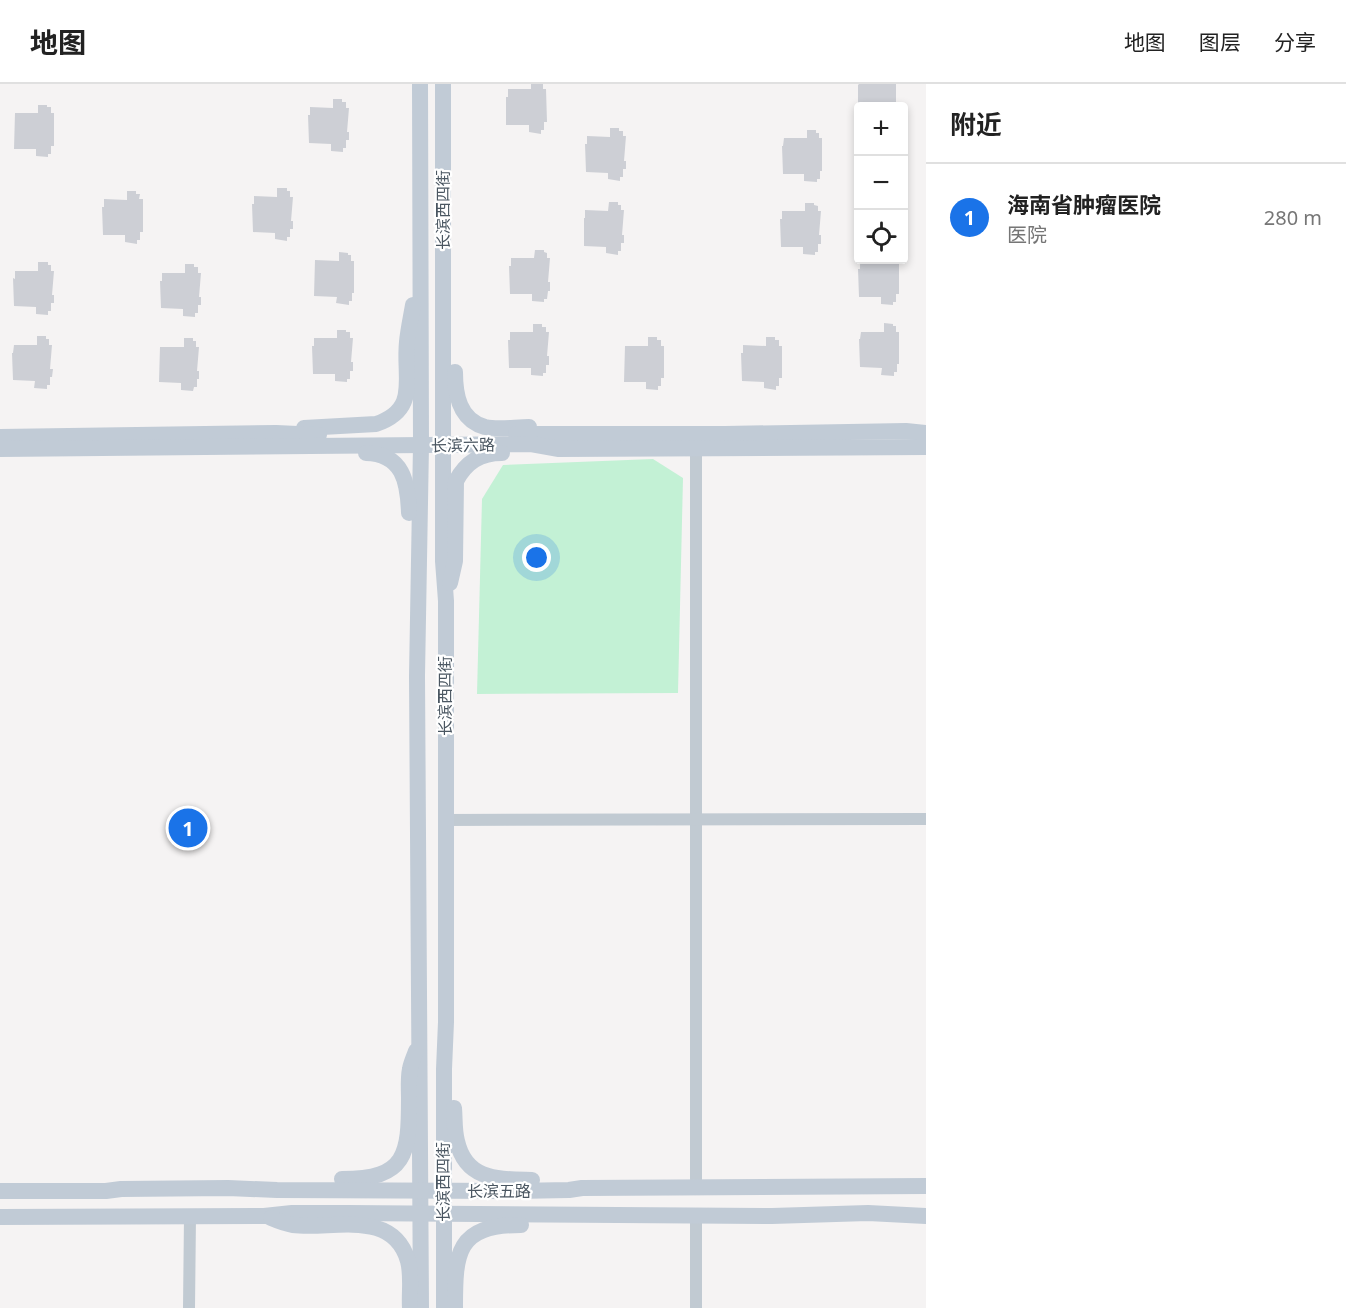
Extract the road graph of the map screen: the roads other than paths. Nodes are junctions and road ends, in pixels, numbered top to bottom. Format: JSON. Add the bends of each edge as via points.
{"nodes":[{"id":1,"x":420,"y":84,"type":"edge"},
{"id":2,"x":443,"y":84,"type":"edge"},
{"id":3,"x":421,"y":257,"type":"junction"},
{"id":4,"x":444,"y":330,"type":"junction"},
{"id":5,"x":926,"y":433,"type":"edge"},
{"id":6,"x":0,"y":437,"type":"edge"},
{"id":7,"x":276,"y":440,"type":"junction"},
{"id":8,"x":421,"y":440,"type":"junction"},
{"id":9,"x":444,"y":440,"type":"junction"},
{"id":10,"x":559,"y":441,"type":"junction"},
{"id":11,"x":696,"y":447,"type":"junction"},
{"id":12,"x":926,"y":447,"type":"edge"},
{"id":13,"x":0,"y":448,"type":"edge"},
{"id":14,"x":446,"y":601,"type":"junction"},
{"id":15,"x":418,"y":617,"type":"junction"},
{"id":16,"x":696,"y":819,"type":"junction"},
{"id":17,"x":926,"y":819,"type":"edge"},
{"id":18,"x":446,"y":820,"type":"junction"},
{"id":19,"x":446,"y":1022,"type":"junction"},
{"id":20,"x":418,"y":1045,"type":"junction"},
{"id":21,"x":926,"y":1186,"type":"edge"},
{"id":22,"x":228,"y":1188,"type":"junction"},
{"id":23,"x":582,"y":1188,"type":"junction"},
{"id":24,"x":696,"y":1188,"type":"junction"},
{"id":25,"x":0,"y":1191,"type":"edge"},
{"id":26,"x":421,"y":1191,"type":"junction"},
{"id":27,"x":443,"y":1191,"type":"junction"},
{"id":28,"x":421,"y":1214,"type":"junction"},
{"id":29,"x":443,"y":1214,"type":"junction"},
{"id":30,"x":0,"y":1216,"type":"edge"},
{"id":31,"x":189,"y":1216,"type":"junction"},
{"id":32,"x":264,"y":1216,"type":"junction"},
{"id":33,"x":624,"y":1216,"type":"junction"},
{"id":34,"x":696,"y":1216,"type":"junction"},
{"id":35,"x":926,"y":1216,"type":"edge"},
{"id":36,"x":189,"y":1308,"type":"edge"},
{"id":37,"x":410,"y":1308,"type":"edge"},
{"id":38,"x":421,"y":1308,"type":"edge"},
{"id":39,"x":444,"y":1308,"type":"edge"},
{"id":40,"x":455,"y":1308,"type":"edge"},
{"id":41,"x":696,"y":1308,"type":"edge"}],
"edges":[{"from":1,"to":3,"type":"main road","name":"长滨西四街"},
{"from":2,"to":4,"type":"main road","name":"长滨西四街"},
{"from":3,"to":7,"type":"main road","via":[[406,342],[407,396],[399,410],[376,424],[314,426]]},
{"from":3,"to":8,"type":"main road","name":"长滨西四街"},
{"from":4,"to":9,"type":"main road","name":"长滨西四街"},
{"from":4,"to":10,"type":"main road","via":[[455,372],[457,400],[469,417],[484,427],[532,427]]},
{"from":5,"to":10,"type":"main road","name":"长滨六路"},
{"from":6,"to":7,"type":"main road","name":"长滨六路"},
{"from":7,"to":8,"type":"main road","name":"长滨六路","via":[[314,435]]},
{"from":7,"to":13,"type":"main road","name":"长滨六路"},
{"from":7,"to":15,"type":"main road","via":[[314,453],[380,454],[401,472],[409,492],[409,564]]},
{"from":8,"to":9,"type":"main road","name":"长滨六路"},
{"from":8,"to":15,"type":"main road","name":"长滨西四街"},
{"from":9,"to":10,"type":"main road","name":"长滨六路","via":[[531,444]]},
{"from":9,"to":14,"type":"main road","name":"长滨西四街"},
{"from":10,"to":11,"type":"main road","name":"长滨六路"},
{"from":10,"to":14,"type":"main road","via":[[530,452],[488,453],[463,470],[456,482],[455,561]]},
{"from":11,"to":12,"type":"main road","name":"长滨六路"},
{"from":11,"to":16,"type":"street"},
{"from":14,"to":18,"type":"main road","name":"长滨西四街"},
{"from":15,"to":20,"type":"main road","name":"长滨西四街"},
{"from":16,"to":17,"type":"street"},
{"from":16,"to":18,"type":"street"},
{"from":16,"to":24,"type":"street"},
{"from":18,"to":19,"type":"main road","name":"长滨西四街"},
{"from":19,"to":23,"type":"main road","via":[[456,1139],[469,1164],[491,1178],[568,1180]]},
{"from":19,"to":27,"type":"main road","name":"长滨西四街"},
{"from":20,"to":22,"type":"main road","via":[[409,1071],[407,1145],[387,1171],[362,1179],[249,1180]]},
{"from":20,"to":26,"type":"main road","name":"长滨西四街"},
{"from":21,"to":24,"type":"main road","name":"长滨五路"},
{"from":22,"to":25,"type":"main road","name":"长滨五路"},
{"from":22,"to":26,"type":"main road","name":"长滨五路"},
{"from":23,"to":24,"type":"main road","name":"长滨五路"},
{"from":23,"to":27,"type":"main road","name":"长滨五路"},
{"from":26,"to":27,"type":"main road","name":"长滨五路"},
{"from":26,"to":28,"type":"main road","name":"长滨西四街"},
{"from":27,"to":29,"type":"main road","name":"长滨西四街"},
{"from":28,"to":29,"type":"main road","name":"长滨五路"},
{"from":28,"to":32,"type":"main road","name":"长滨五路"},
{"from":28,"to":38,"type":"main road","name":"长滨西四街"},
{"from":29,"to":33,"type":"main road","name":"长滨五路"},
{"from":29,"to":39,"type":"main road","name":"长滨西四街"},
{"from":30,"to":31,"type":"main road","name":"长滨五路"},
{"from":31,"to":32,"type":"main road","name":"长滨五路"},
{"from":31,"to":36,"type":"street"},
{"from":32,"to":37,"type":"main road","via":[[292,1225],[369,1225],[384,1231],[399,1244],[409,1263]]},
{"from":33,"to":34,"type":"main road","name":"长滨五路"},
{"from":33,"to":40,"type":"main road","via":[[610,1225],[502,1225],[483,1230],[466,1243],[458,1258]]},
{"from":34,"to":35,"type":"main road","name":"长滨五路"},
{"from":34,"to":41,"type":"street"}]}
